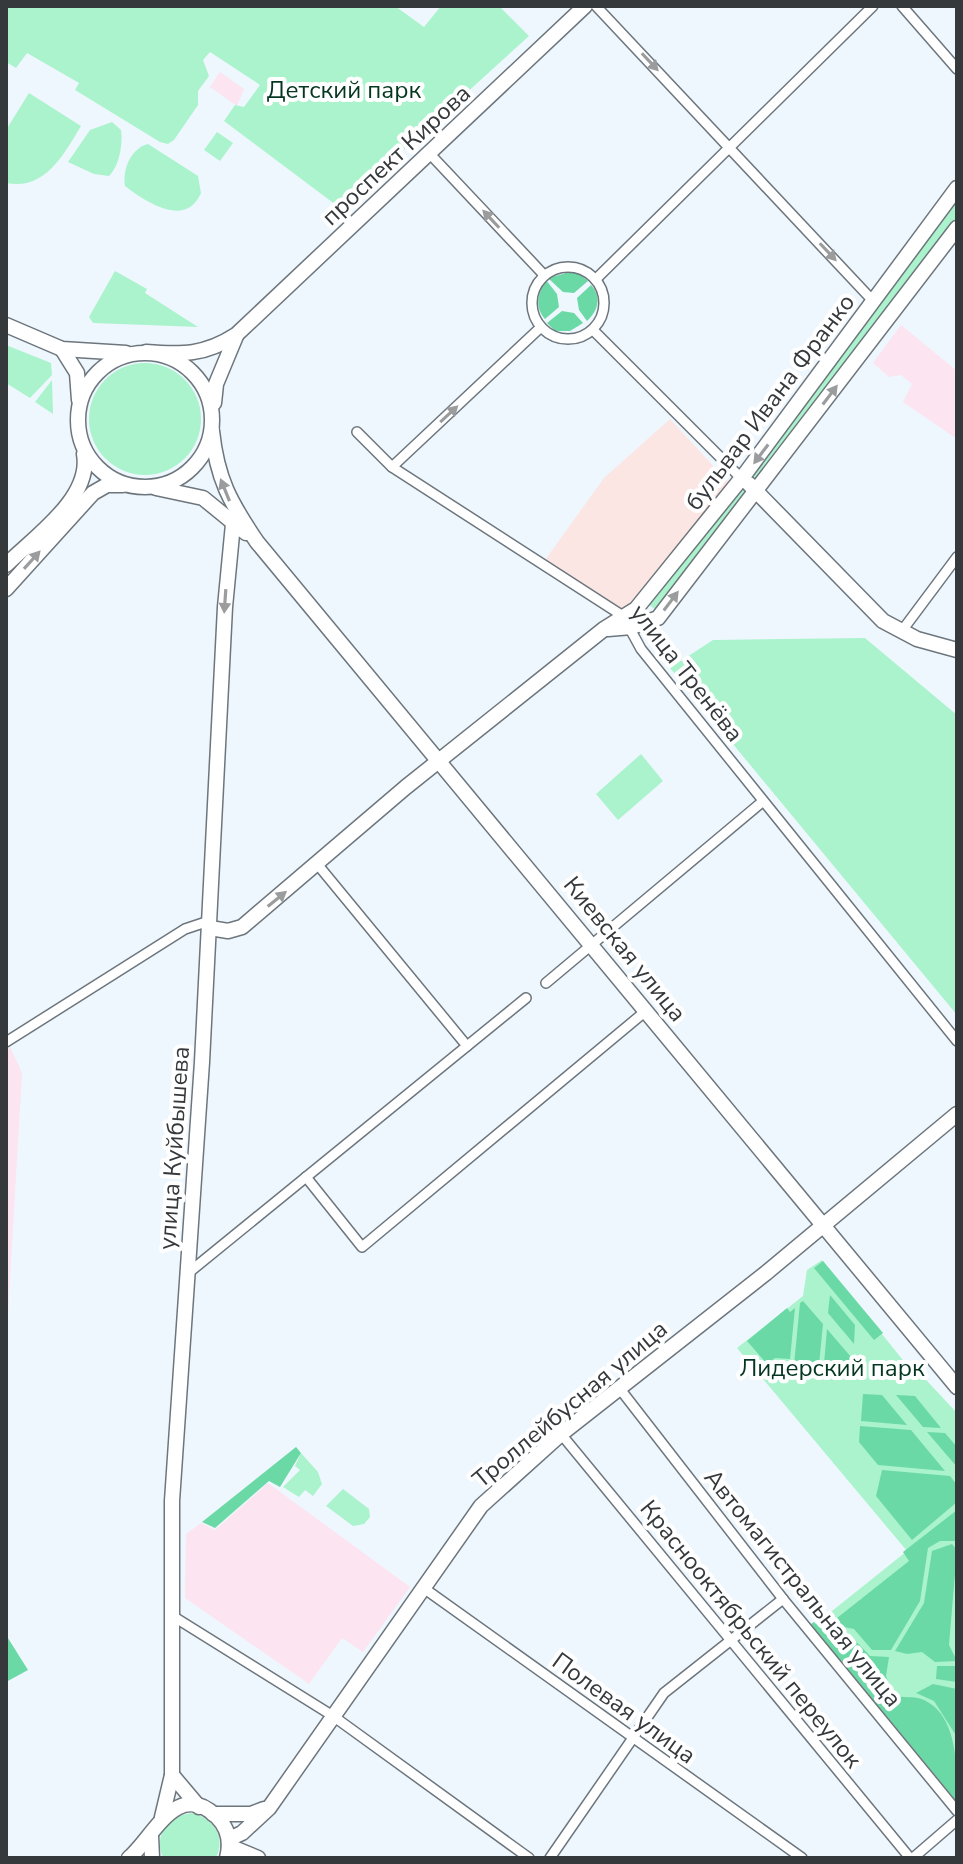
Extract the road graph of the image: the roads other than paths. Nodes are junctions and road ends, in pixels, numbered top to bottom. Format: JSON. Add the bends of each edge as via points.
{"nodes":[{"id":1,"x":585,"y":6,"type":"edge"},
{"id":2,"x":596,"y":6,"type":"edge"},
{"id":3,"x":873,"y":6,"type":"edge"},
{"id":4,"x":902,"y":6,"type":"edge"},
{"id":5,"x":957,"y":69,"type":"edge"},
{"id":6,"x":730,"y":146,"type":"junction"},
{"id":7,"x":430,"y":154,"type":"junction"},
{"id":8,"x":957,"y":188,"type":"edge"},
{"id":9,"x":957,"y":228,"type":"edge"},
{"id":10,"x":544,"y":275,"type":"junction"},
{"id":11,"x":596,"y":279,"type":"junction"},
{"id":12,"x":874,"y":302,"type":"junction"},
{"id":13,"x":6,"y":325,"type":"edge"},
{"id":14,"x":541,"y":327,"type":"junction"},
{"id":15,"x":593,"y":330,"type":"junction"},
{"id":16,"x":236,"y":335,"type":"junction"},
{"id":17,"x":62,"y":349,"type":"junction"},
{"id":18,"x":140,"y":352,"type":"junction"},
{"id":19,"x":79,"y":404,"type":"junction"},
{"id":20,"x":212,"y":427,"type":"junction"},
{"id":21,"x":357,"y":432,"type":"dead end"},
{"id":22,"x":80,"y":438,"type":"junction"},
{"id":23,"x":392,"y":467,"type":"junction"},
{"id":24,"x":742,"y":479,"type":"junction"},
{"id":25,"x":131,"y":485,"type":"junction"},
{"id":26,"x":148,"y":487,"type":"junction"},
{"id":27,"x":756,"y":490,"type":"junction"},
{"id":28,"x":233,"y":524,"type":"junction"},
{"id":29,"x":257,"y":542,"type":"junction"},
{"id":30,"x":957,"y":557,"type":"edge"},
{"id":31,"x":6,"y":565,"type":"edge"},
{"id":32,"x":6,"y":589,"type":"edge"},
{"id":33,"x":627,"y":622,"type":"junction"},
{"id":34,"x":901,"y":632,"type":"junction"},
{"id":35,"x":957,"y":650,"type":"edge"},
{"id":36,"x":440,"y":760,"type":"junction"},
{"id":37,"x":762,"y":802,"type":"junction"},
{"id":38,"x":318,"y":865,"type":"junction"},
{"id":39,"x":210,"y":928,"type":"junction"},
{"id":40,"x":593,"y":944,"type":"junction"},
{"id":41,"x":546,"y":983,"type":"dead end"},
{"id":42,"x":526,"y":998,"type":"dead end"},
{"id":43,"x":647,"y":1010,"type":"junction"},
{"id":44,"x":957,"y":1041,"type":"edge"},
{"id":45,"x":6,"y":1042,"type":"edge"},
{"id":46,"x":467,"y":1046,"type":"junction"},
{"id":47,"x":957,"y":1114,"type":"edge"},
{"id":48,"x":306,"y":1177,"type":"junction"},
{"id":49,"x":823,"y":1222,"type":"junction"},
{"id":50,"x":187,"y":1274,"type":"junction"},
{"id":51,"x":957,"y":1387,"type":"edge"},
{"id":52,"x":620,"y":1389,"type":"junction"},
{"id":53,"x":561,"y":1434,"type":"junction"},
{"id":54,"x":425,"y":1589,"type":"junction"},
{"id":55,"x":783,"y":1599,"type":"junction"},
{"id":56,"x":171,"y":1614,"type":"junction"},
{"id":57,"x":729,"y":1641,"type":"junction"},
{"id":58,"x":333,"y":1716,"type":"junction"},
{"id":59,"x":634,"y":1740,"type":"junction"},
{"id":60,"x":172,"y":1775,"type":"junction"},
{"id":61,"x":269,"y":1808,"type":"junction"},
{"id":62,"x":206,"y":1810,"type":"junction"},
{"id":63,"x":957,"y":1811,"type":"edge"},
{"id":64,"x":162,"y":1817,"type":"junction"},
{"id":65,"x":957,"y":1820,"type":"edge"},
{"id":66,"x":151,"y":1836,"type":"junction"},
{"id":67,"x":228,"y":1848,"type":"edge"},
{"id":68,"x":129,"y":1858,"type":"edge"},
{"id":69,"x":152,"y":1858,"type":"edge"},
{"id":70,"x":258,"y":1858,"type":"edge"},
{"id":71,"x":529,"y":1858,"type":"edge"},
{"id":72,"x":550,"y":1858,"type":"edge"},
{"id":73,"x":802,"y":1858,"type":"edge"},
{"id":74,"x":911,"y":1858,"type":"edge"}],
"edges":[{"from":1,"to":7,"type":"main road","name":"проспект Кирова"},
{"from":2,"to":6,"type":"street","one_way":true},
{"from":3,"to":6,"type":"street"},
{"from":4,"to":5,"type":"street"},
{"from":6,"to":11,"type":"street"},
{"from":6,"to":12,"type":"street","one_way":true},
{"from":10,"to":7,"type":"street","one_way":true},
{"from":7,"to":16,"type":"main road","name":"проспект Кирова"},
{"from":8,"to":12,"type":"main road","name":"бульвар Ивана Франко"},
{"from":27,"to":9,"type":"main road","name":"бульвар Ивана Франко","one_way":true},
{"from":10,"to":11,"type":"street","via":[[571,266]]},
{"from":10,"to":14,"type":"street","via":[[532,301]]},
{"from":11,"to":15,"type":"street","via":[[605,305]]},
{"from":12,"to":24,"type":"main road","name":"бульвар Ивана Франко","one_way":true},
{"from":13,"to":17,"type":"main road"},
{"from":14,"to":15,"type":"street","via":[[566,339]]},
{"from":23,"to":14,"type":"street","one_way":true},
{"from":15,"to":24,"type":"street"},
{"from":16,"to":18,"type":"main road","via":[[189,356]]},
{"from":16,"to":20,"type":"main road","via":[[216,384]]},
{"from":17,"to":18,"type":"main road"},
{"from":17,"to":19,"type":"main road","via":[[77,373]]},
{"from":18,"to":19,"type":"main road","via":[[105,365]]},
{"from":18,"to":20,"type":"main road","via":[[174,359],[199,378],[212,406]]},
{"from":19,"to":22,"type":"main road"},
{"from":20,"to":26,"type":"main road","via":[[204,454],[183,476]]},
{"from":29,"to":20,"type":"main road","name":"Киевская улица","one_way":true,"via":[[226,496],[215,462]]},
{"from":21,"to":23,"type":"street","name":"улица Тренёва"},
{"from":22,"to":25,"type":"main road","via":[[95,465]]},
{"from":22,"to":31,"type":"main road","via":[[83,480]]},
{"from":23,"to":33,"type":"street","name":"улица Тренёва"},
{"from":24,"to":27,"type":"main road"},
{"from":24,"to":33,"type":"main road","name":"бульвар Ивана Франко"},
{"from":25,"to":26,"type":"main road"},
{"from":32,"to":25,"type":"main road","one_way":true,"via":[[93,493],[107,485]]},
{"from":26,"to":28,"type":"main road","name":"Киевская улица","via":[[203,498]]},
{"from":33,"to":27,"type":"main road","name":"бульвар Ивана Франко","one_way":true,"via":[[658,618]]},
{"from":27,"to":34,"type":"main road","via":[[883,621]]},
{"from":28,"to":29,"type":"main road","name":"Киевская улица"},
{"from":28,"to":39,"type":"main road","name":"улица Куйбышева","one_way":true},
{"from":29,"to":36,"type":"main road","name":"Киевская улица"},
{"from":30,"to":34,"type":"street"},
{"from":33,"to":36,"type":"main road","name":"бульвар Ивана Франко","via":[[604,629]]},
{"from":33,"to":37,"type":"street","name":"улица Тренёва","via":[[641,649]]},
{"from":34,"to":35,"type":"main road"},
{"from":36,"to":38,"type":"main road","name":"бульвар Ивана Франко"},
{"from":36,"to":40,"type":"main road","name":"Киевская улица"},
{"from":37,"to":40,"type":"street"},
{"from":37,"to":44,"type":"street","name":"улица Тренёва"},
{"from":39,"to":38,"type":"main road","name":"бульвар Ивана Франко","one_way":true,"via":[[237,931]]},
{"from":38,"to":46,"type":"street"},
{"from":39,"to":45,"type":"street","via":[[203,923],[185,929]]},
{"from":39,"to":50,"type":"main road","name":"улица Куйбышева"},
{"from":40,"to":41,"type":"street"},
{"from":40,"to":43,"type":"main road","name":"Киевская улица"},
{"from":42,"to":46,"type":"street"},
{"from":43,"to":48,"type":"street","via":[[362,1247]]},
{"from":43,"to":49,"type":"main road","name":"Киевская улица"},
{"from":46,"to":48,"type":"street"},
{"from":47,"to":49,"type":"main road","name":"Троллейбусная улица"},
{"from":48,"to":50,"type":"street"},
{"from":49,"to":51,"type":"main road","name":"Киевская улица"},
{"from":49,"to":52,"type":"main road","name":"Троллейбусная улица"},
{"from":50,"to":56,"type":"main road","name":"улица Куйбышева","via":[[172,1501]]},
{"from":52,"to":53,"type":"main road","name":"Троллейбусная улица"},
{"from":52,"to":55,"type":"street","name":"Автомагистральная улица"},
{"from":53,"to":54,"type":"main road","name":"Троллейбусная улица","via":[[481,1506]]},
{"from":53,"to":57,"type":"street","name":"Краснооктябрьский переулок"},
{"from":54,"to":58,"type":"main road","name":"Троллейбусная улица"},
{"from":54,"to":59,"type":"street","name":"Полевая улица"},
{"from":55,"to":57,"type":"street"},
{"from":55,"to":63,"type":"street","name":"Автомагистральная улица"},
{"from":56,"to":58,"type":"street"},
{"from":56,"to":60,"type":"main road","name":"улица Куйбышева"},
{"from":57,"to":59,"type":"street","via":[[664,1693]]},
{"from":57,"to":74,"type":"street","name":"Краснооктябрьский переулок"},
{"from":58,"to":61,"type":"main road","name":"Троллейбусная улица"},
{"from":58,"to":71,"type":"street"},
{"from":59,"to":72,"type":"street"},
{"from":59,"to":73,"type":"street","name":"Полевая улица"},
{"from":60,"to":62,"type":"main road"},
{"from":60,"to":64,"type":"main road","name":"улица Куйбышева"},
{"from":61,"to":62,"type":"main road","via":[[251,1814]]},
{"from":61,"to":67,"type":"main road","name":"Троллейбусная улица"},
{"from":62,"to":64,"type":"main road","via":[[183,1806]]},
{"from":62,"to":67,"type":"main road","via":[[223,1825]]},
{"from":64,"to":66,"type":"main road","name":"улица Куйбышева"},
{"from":65,"to":74,"type":"street"},
{"from":66,"to":68,"type":"main road","name":"улица Куйбышева"},
{"from":66,"to":69,"type":"main road"},
{"from":67,"to":70,"type":"main road"}]}
